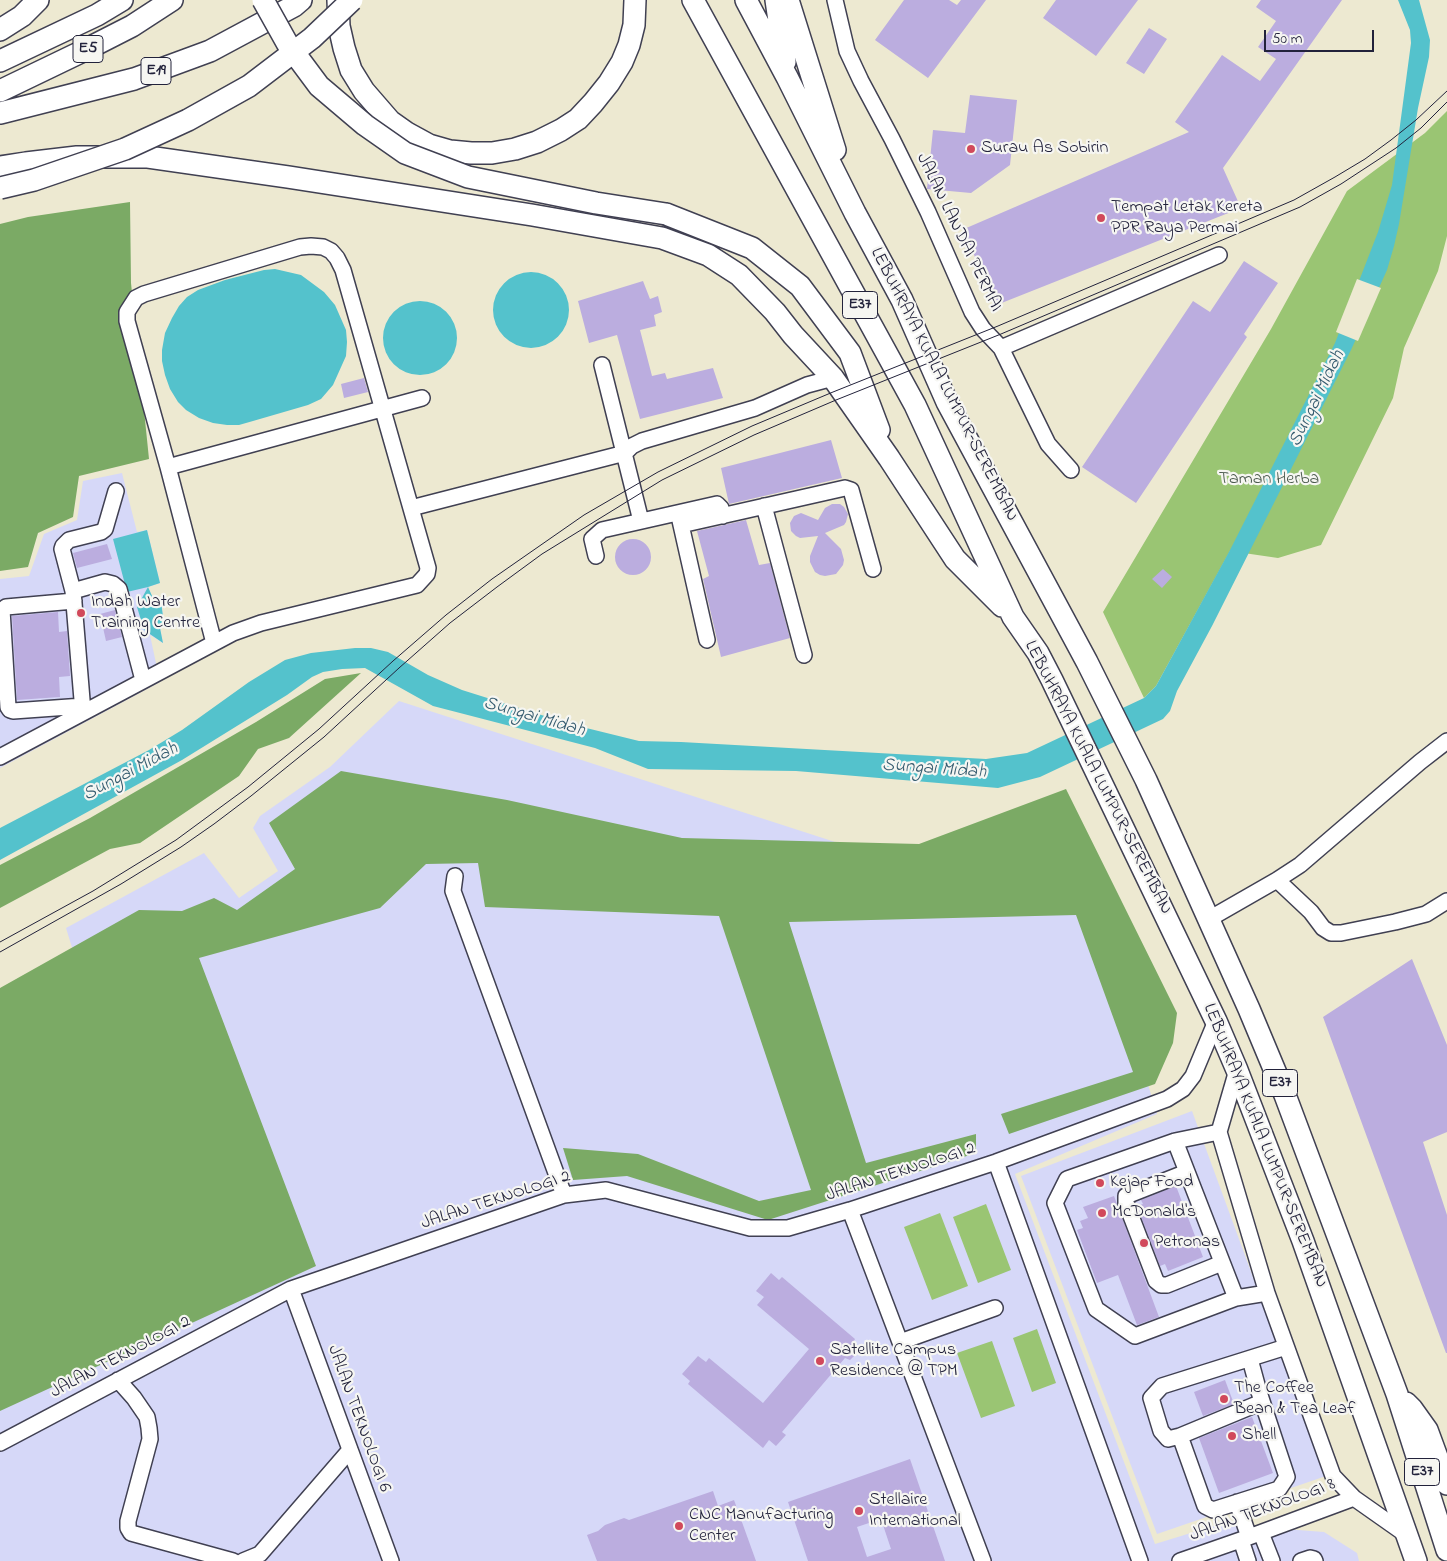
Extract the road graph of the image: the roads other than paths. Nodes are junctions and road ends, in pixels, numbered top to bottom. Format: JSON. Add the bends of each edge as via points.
{"nodes":[{"id":1,"x":38,"y":0,"type":"edge"},
{"id":2,"x":122,"y":0,"type":"edge"},
{"id":3,"x":172,"y":0,"type":"edge"},
{"id":4,"x":263,"y":0,"type":"edge"},
{"id":5,"x":302,"y":0,"type":"edge"},
{"id":6,"x":338,"y":0,"type":"edge"},
{"id":7,"x":352,"y":0,"type":"edge"},
{"id":8,"x":636,"y":0,"type":"edge"},
{"id":9,"x":693,"y":0,"type":"edge"},
{"id":10,"x":776,"y":0,"type":"edge"},
{"id":11,"x":788,"y":0,"type":"edge"},
{"id":12,"x":835,"y":0,"type":"edge"},
{"id":13,"x":748,"y":3,"type":"edge"},
{"id":14,"x":0,"y":30,"type":"edge"},
{"id":15,"x":0,"y":61,"type":"edge"},
{"id":16,"x":787,"y":77,"type":"junction"},
{"id":17,"x":0,"y":90,"type":"edge"},
{"id":18,"x":0,"y":113,"type":"edge"},
{"id":19,"x":0,"y":167,"type":"edge"},
{"id":20,"x":0,"y":188,"type":"edge"},
{"id":21,"x":855,"y":213,"type":"junction"},
{"id":22,"x":1219,"y":255,"type":"dead end"},
{"id":23,"x":1001,"y":348,"type":"junction"},
{"id":24,"x":602,"y":365,"type":"dead end"},
{"id":25,"x":833,"y":378,"type":"junction"},
{"id":26,"x":422,"y":398,"type":"dead end"},
{"id":27,"x":382,"y":408,"type":"junction"},
{"id":28,"x":625,"y":453,"type":"junction"},
{"id":29,"x":889,"y":458,"type":"junction"},
{"id":30,"x":168,"y":467,"type":"junction"},
{"id":31,"x":1071,"y":470,"type":"dead end"},
{"id":32,"x":116,"y":491,"type":"dead end"},
{"id":33,"x":764,"y":506,"type":"junction"},
{"id":34,"x":411,"y":508,"type":"junction"},
{"id":35,"x":679,"y":519,"type":"junction"},
{"id":36,"x":641,"y":521,"type":"junction"},
{"id":37,"x":596,"y":556,"type":"dead end"},
{"id":38,"x":873,"y":569,"type":"dead end"},
{"id":39,"x":73,"y":596,"type":"junction"},
{"id":40,"x":1013,"y":617,"type":"junction"},
{"id":41,"x":707,"y":640,"type":"dead end"},
{"id":42,"x":214,"y":642,"type":"junction"},
{"id":43,"x":804,"y":655,"type":"dead end"},
{"id":44,"x":143,"y":680,"type":"junction"},
{"id":45,"x":83,"y":709,"type":"junction"},
{"id":46,"x":1447,"y":741,"type":"edge"},
{"id":47,"x":0,"y":757,"type":"edge"},
{"id":48,"x":455,"y":876,"type":"dead end"},
{"id":49,"x":1277,"y":880,"type":"junction"},
{"id":50,"x":1447,"y":901,"type":"edge"},
{"id":51,"x":1209,"y":919,"type":"junction"},
{"id":52,"x":1216,"y":1021,"type":"junction"},
{"id":53,"x":1237,"y":1070,"type":"junction"},
{"id":54,"x":1219,"y":1132,"type":"junction"},
{"id":55,"x":1175,"y":1141,"type":"junction"},
{"id":56,"x":996,"y":1162,"type":"junction"},
{"id":57,"x":1187,"y":1172,"type":"junction"},
{"id":58,"x":564,"y":1195,"type":"junction"},
{"id":59,"x":850,"y":1210,"type":"junction"},
{"id":60,"x":1222,"y":1263,"type":"junction"},
{"id":61,"x":291,"y":1289,"type":"junction"},
{"id":62,"x":1267,"y":1293,"type":"junction"},
{"id":63,"x":1236,"y":1298,"type":"junction"},
{"id":64,"x":995,"y":1308,"type":"dead end"},
{"id":65,"x":900,"y":1342,"type":"junction"},
{"id":66,"x":1286,"y":1347,"type":"junction"},
{"id":67,"x":1250,"y":1359,"type":"junction"},
{"id":68,"x":118,"y":1380,"type":"junction"},
{"id":69,"x":1397,"y":1394,"type":"junction"},
{"id":70,"x":1262,"y":1402,"type":"junction"},
{"id":71,"x":1180,"y":1436,"type":"junction"},
{"id":72,"x":0,"y":1443,"type":"edge"},
{"id":73,"x":350,"y":1450,"type":"junction"},
{"id":74,"x":1447,"y":1484,"type":"edge"},
{"id":75,"x":1354,"y":1498,"type":"junction"},
{"id":76,"x":1237,"y":1502,"type":"junction"},
{"id":77,"x":1408,"y":1536,"type":"junction"},
{"id":78,"x":1250,"y":1537,"type":"junction"},
{"id":79,"x":1447,"y":1550,"type":"edge"},
{"id":80,"x":233,"y":1561,"type":"edge"},
{"id":81,"x":243,"y":1561,"type":"edge"},
{"id":82,"x":391,"y":1561,"type":"edge"},
{"id":83,"x":983,"y":1561,"type":"edge"},
{"id":84,"x":1140,"y":1561,"type":"edge"},
{"id":85,"x":1180,"y":1561,"type":"edge"},
{"id":86,"x":1248,"y":1561,"type":"edge"},
{"id":87,"x":1272,"y":1561,"type":"edge"},
{"id":88,"x":1301,"y":1561,"type":"edge"},
{"id":89,"x":1315,"y":1561,"type":"edge"},
{"id":90,"x":1416,"y":1561,"type":"edge"}],
"edges":[{"from":1,"to":14,"type":"highway","via":[[22,16]]},
{"from":2,"to":15,"type":"highway","number":"E5"},
{"from":3,"to":17,"type":"highway","number":"E5","via":[[83,52]]},
{"from":4,"to":29,"type":"highway","bridge":true,"via":[[287,43],[319,86],[364,125],[405,153],[468,177],[666,214],[752,248],[800,286],[850,354]]},
{"from":5,"to":18,"type":"highway","number":"E19","via":[[210,52],[134,79]]},
{"from":6,"to":8,"type":"highway","via":[[339,26],[352,70],[364,91],[390,121],[429,145],[471,153],[492,153],[538,142],[578,119],[609,83],[622,62],[632,32]]},
{"from":7,"to":20,"type":"highway","bridge":true,"via":[[312,38],[257,80],[188,120],[125,148],[34,180]]},
{"from":9,"to":40,"type":"highway","name":"LEBUHRAYA KUALA LUMPUR–SEREMBAN","number":"E37","via":[[915,405]]},
{"from":10,"to":16,"type":"highway"},
{"from":11,"to":21,"type":"highway"},
{"from":12,"to":23,"type":"street","name":"JALAN LANDAI PERMAI","via":[[848,52],[861,81],[928,212],[972,312]]},
{"from":13,"to":16,"type":"highway","name":"LEBUHRAYA KUALA LUMPUR–SEREMBAN","number":"E37"},
{"from":16,"to":21,"type":"highway","name":"LEBUHRAYA KUALA LUMPUR–SEREMBAN","number":"E37"},
{"from":19,"to":25,"type":"highway","via":[[77,157],[148,157],[662,238],[708,255],[739,275]]},
{"from":21,"to":51,"type":"highway","name":"LEBUHRAYA KUALA LUMPUR–SEREMBAN","number":"E37","via":[[902,300],[947,402],[1087,662],[1146,780]]},
{"from":22,"to":23,"type":"street"},
{"from":23,"to":31,"type":"street","name":"JALAN LANDAI PERMAI","via":[[1048,444]]},
{"from":24,"to":28,"type":"street"},
{"from":25,"to":28,"type":"street","via":[[807,385],[755,408],[642,441]]},
{"from":25,"to":29,"type":"highway"},
{"from":26,"to":27,"type":"street"},
{"from":27,"to":30,"type":"street"},
{"from":27,"to":30,"type":"street","via":[[338,258],[323,247],[300,247],[144,294],[131,304],[127,320]]},
{"from":27,"to":34,"type":"street"},
{"from":28,"to":34,"type":"street"},
{"from":28,"to":36,"type":"street"},
{"from":29,"to":40,"type":"highway","via":[[954,558]]},
{"from":30,"to":42,"type":"street"},
{"from":32,"to":39,"type":"street","via":[[105,529],[69,540],[63,546]]},
{"from":33,"to":35,"type":"street","via":[[723,516],[717,504]]},
{"from":33,"to":38,"type":"street","via":[[838,488],[851,490]]},
{"from":33,"to":43,"type":"street"},
{"from":34,"to":42,"type":"street","via":[[428,568],[417,585],[261,623]]},
{"from":35,"to":36,"type":"street"},
{"from":35,"to":41,"type":"street"},
{"from":36,"to":37,"type":"street","via":[[596,534],[592,539]]},
{"from":39,"to":44,"type":"street","via":[[105,582],[119,588]]},
{"from":39,"to":45,"type":"street"},
{"from":39,"to":45,"type":"street","via":[[2,610],[8,707],[13,711]]},
{"from":40,"to":52,"type":"highway","name":"LEBUHRAYA KUALA LUMPUR–SEREMBAN","number":"E37","via":[[1052,680]]},
{"from":42,"to":44,"type":"street"},
{"from":44,"to":45,"type":"street"},
{"from":45,"to":47,"type":"street"},
{"from":46,"to":49,"type":"street","via":[[1300,865]]},
{"from":48,"to":58,"type":"street","via":[[453,891]]},
{"from":49,"to":50,"type":"street","via":[[1331,933],[1426,914]]},
{"from":49,"to":51,"type":"street"},
{"from":51,"to":69,"type":"highway","name":"LEBUHRAYA KUALA LUMPUR–SEREMBAN","number":"E37","via":[[1285,1095]]},
{"from":52,"to":53,"type":"highway","name":"LEBUHRAYA KUALA LUMPUR–SEREMBAN","number":"E37"},
{"from":52,"to":56,"type":"street","name":"JALAN TEKNOLOGI 2","via":[[1193,1076],[1183,1089],[1166,1099]]},
{"from":53,"to":54,"type":"street"},
{"from":53,"to":77,"type":"highway","name":"LEBUHRAYA KUALA LUMPUR–SEREMBAN","number":"E37","via":[[1303,1241]]},
{"from":54,"to":55,"type":"street"},
{"from":54,"to":62,"type":"street"},
{"from":55,"to":57,"type":"street"},
{"from":55,"to":63,"type":"street","via":[[1067,1179],[1055,1203],[1096,1309],[1135,1336]]},
{"from":56,"to":59,"type":"street","name":"JALAN TEKNOLOGI 2"},
{"from":56,"to":84,"type":"street"},
{"from":57,"to":60,"type":"street"},
{"from":57,"to":60,"type":"street","via":[[1126,1196],[1156,1281],[1167,1285]]},
{"from":58,"to":59,"type":"street","name":"JALAN TEKNOLOGI 2","via":[[606,1190],[750,1228],[788,1228]]},
{"from":58,"to":61,"type":"street","name":"JALAN TEKNOLOGI 2"},
{"from":59,"to":65,"type":"street"},
{"from":60,"to":63,"type":"street"},
{"from":61,"to":68,"type":"street","name":"JALAN TEKNOLOGI 2"},
{"from":61,"to":73,"type":"street","name":"JALAN TEKNOLOGI 6"},
{"from":62,"to":63,"type":"street"},
{"from":62,"to":66,"type":"street"},
{"from":64,"to":65,"type":"street"},
{"from":65,"to":83,"type":"street"},
{"from":66,"to":67,"type":"street"},
{"from":66,"to":75,"type":"street","via":[[1333,1476]]},
{"from":67,"to":70,"type":"street"},
{"from":67,"to":71,"type":"street","via":[[1162,1386],[1151,1398],[1161,1432],[1168,1439]]},
{"from":68,"to":72,"type":"street","name":"JALAN TEKNOLOGI 2"},
{"from":68,"to":80,"type":"street","via":[[147,1417],[150,1439],[128,1521],[131,1533]]},
{"from":69,"to":74,"type":"highway","via":[[1426,1430]]},
{"from":69,"to":79,"type":"highway","name":"LEBUHRAYA KUALA LUMPUR–SEREMBAN","number":"E37"},
{"from":70,"to":71,"type":"street"},
{"from":70,"to":76,"type":"street","via":[[1287,1477],[1279,1489]]},
{"from":71,"to":76,"type":"street","via":[[1205,1506],[1213,1510]]},
{"from":73,"to":81,"type":"street","via":[[260,1554]]},
{"from":73,"to":82,"type":"street","name":"JALAN TEKNOLOGI 6"},
{"from":75,"to":77,"type":"street","name":"JALAN TEKNOLOGI 8"},
{"from":75,"to":78,"type":"street","name":"JALAN TEKNOLOGI 8"},
{"from":76,"to":78,"type":"street"},
{"from":77,"to":90,"type":"highway","name":"LEBUHRAYA KUALA LUMPUR–SEREMBAN","number":"E37"},
{"from":78,"to":85,"type":"street","name":"JALAN TEKNOLOGI 8"},
{"from":78,"to":86,"type":"street"},
{"from":78,"to":87,"type":"street"},
{"from":88,"to":89,"type":"street","via":[[1310,1558]]}]}
